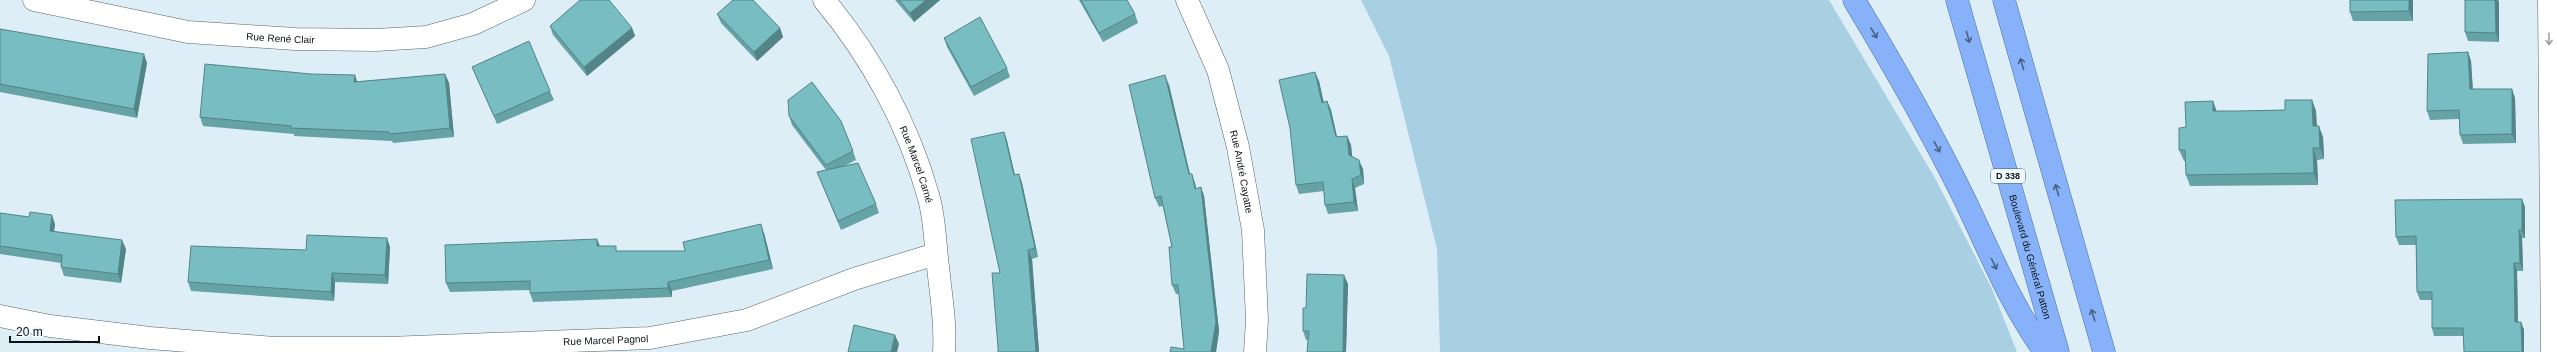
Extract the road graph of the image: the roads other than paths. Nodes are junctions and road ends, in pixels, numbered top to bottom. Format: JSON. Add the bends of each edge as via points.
{"nodes":[{"id":1,"x":34,"y":0,"type":"edge"},
{"id":2,"x":524,"y":0,"type":"edge"},
{"id":3,"x":824,"y":0,"type":"edge"},
{"id":4,"x":1187,"y":0,"type":"edge"},
{"id":5,"x":1854,"y":0,"type":"edge"},
{"id":6,"x":1957,"y":0,"type":"edge"},
{"id":7,"x":2004,"y":0,"type":"edge"},
{"id":8,"x":2549,"y":0,"type":"edge"},
{"id":9,"x":936,"y":254,"type":"junction"},
{"id":10,"x":0,"y":316,"type":"edge"},
{"id":11,"x":944,"y":352,"type":"edge"},
{"id":12,"x":1255,"y":352,"type":"edge"},
{"id":13,"x":2045,"y":352,"type":"edge"},
{"id":14,"x":2058,"y":352,"type":"edge"},
{"id":15,"x":2104,"y":352,"type":"edge"},
{"id":16,"x":2552,"y":352,"type":"edge"}],
"edges":[{"from":1,"to":2,"type":"street","name":"Rue René Clair","via":[[188,32],[295,39],[376,40],[426,37],[473,24]]},
{"from":3,"to":9,"type":"street","name":"Rue Marcel Carné","via":[[846,26],[887,93],[911,145],[929,196]]},
{"from":4,"to":12,"type":"street","name":"Rue André Cayatte","via":[[1218,70],[1238,147],[1253,230],[1257,320]]},
{"from":5,"to":13,"type":"highway","one_way":true,"via":[[1905,84],[2024,323]]},
{"from":6,"to":14,"type":"highway","name":"Boulevard du Général Patton","number":"D 338","one_way":true},
{"from":15,"to":7,"type":"highway","one_way":true},
{"from":8,"to":16,"type":"street","one_way":true},
{"from":9,"to":10,"type":"street","name":"Rue Marcel Pagnol","via":[[854,279],[747,320],[650,338],[388,348],[274,348],[143,337],[50,326]]},
{"from":9,"to":11,"type":"street","name":"Rue Marcel Carné","via":[[946,329]]}]}
